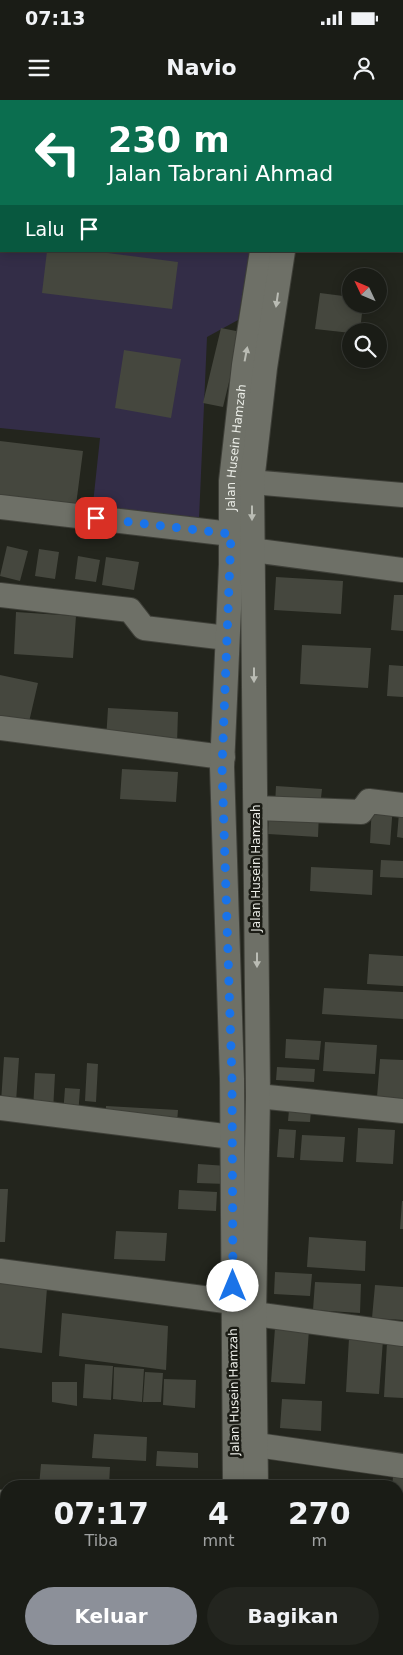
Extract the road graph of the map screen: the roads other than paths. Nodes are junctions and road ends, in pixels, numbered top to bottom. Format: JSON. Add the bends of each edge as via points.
{"nodes":[{"id":1,"x":262,"y":252,"type":"edge"},
{"id":2,"x":283,"y":252,"type":"edge"},
{"id":3,"x":252,"y":482,"type":"junction"},
{"id":4,"x":403,"y":495,"type":"edge"},
{"id":5,"x":0,"y":507,"type":"edge"},
{"id":6,"x":231,"y":534,"type":"junction"},
{"id":7,"x":252,"y":550,"type":"junction"},
{"id":8,"x":403,"y":570,"type":"edge"},
{"id":9,"x":0,"y":595,"type":"edge"},
{"id":10,"x":227,"y":638,"type":"junction"},
{"id":11,"x":0,"y":728,"type":"edge"},
{"id":12,"x":223,"y":757,"type":"junction"},
{"id":13,"x":403,"y":805,"type":"edge"},
{"id":14,"x":256,"y":808,"type":"junction"},
{"id":15,"x":258,"y":1096,"type":"junction"},
{"id":16,"x":0,"y":1108,"type":"edge"},
{"id":17,"x":403,"y":1111,"type":"edge"},
{"id":18,"x":232,"y":1137,"type":"junction"},
{"id":19,"x":0,"y":1271,"type":"edge"},
{"id":20,"x":233,"y":1302,"type":"junction"},
{"id":21,"x":254,"y":1314,"type":"junction"},
{"id":22,"x":403,"y":1334,"type":"edge"},
{"id":23,"x":258,"y":1445,"type":"junction"},
{"id":24,"x":403,"y":1466,"type":"edge"},
{"id":25,"x":235,"y":1480,"type":"edge"},
{"id":26,"x":256,"y":1480,"type":"edge"}],
"edges":[{"from":6,"to":1,"type":"street","name":"Jalan Husein Hamzah","one_way":true,"via":[[231,481],[244,364]]},
{"from":2,"to":3,"type":"street","name":"Jalan Husein Hamzah","one_way":true},
{"from":3,"to":4,"type":"street"},
{"from":3,"to":7,"type":"street","name":"Jalan Husein Hamzah","one_way":true},
{"from":5,"to":6,"type":"street"},
{"from":6,"to":10,"type":"street","name":"Jalan Husein Hamzah"},
{"from":7,"to":8,"type":"street"},
{"from":7,"to":14,"type":"street","name":"Jalan Husein Hamzah","one_way":true},
{"from":9,"to":10,"type":"street","via":[[130,610],[144,628]]},
{"from":10,"to":12,"type":"street","name":"Jalan Husein Hamzah"},
{"from":11,"to":12,"type":"street"},
{"from":12,"to":18,"type":"street","name":"Jalan Husein Hamzah"},
{"from":13,"to":14,"type":"street","via":[[369,801],[361,812]]},
{"from":14,"to":15,"type":"street","name":"Jalan Husein Hamzah","one_way":true},
{"from":15,"to":17,"type":"street"},
{"from":15,"to":21,"type":"street","name":"Jalan Husein Hamzah"},
{"from":16,"to":18,"type":"street"},
{"from":18,"to":20,"type":"street","name":"Jalan Husein Hamzah"},
{"from":19,"to":20,"type":"street"},
{"from":20,"to":25,"type":"street","name":"Jalan Husein Hamzah"},
{"from":21,"to":22,"type":"street"},
{"from":21,"to":23,"type":"street","name":"Jalan Husein Hamzah"},
{"from":23,"to":24,"type":"street"},
{"from":23,"to":26,"type":"street","name":"Jalan Husein Hamzah"}]}
